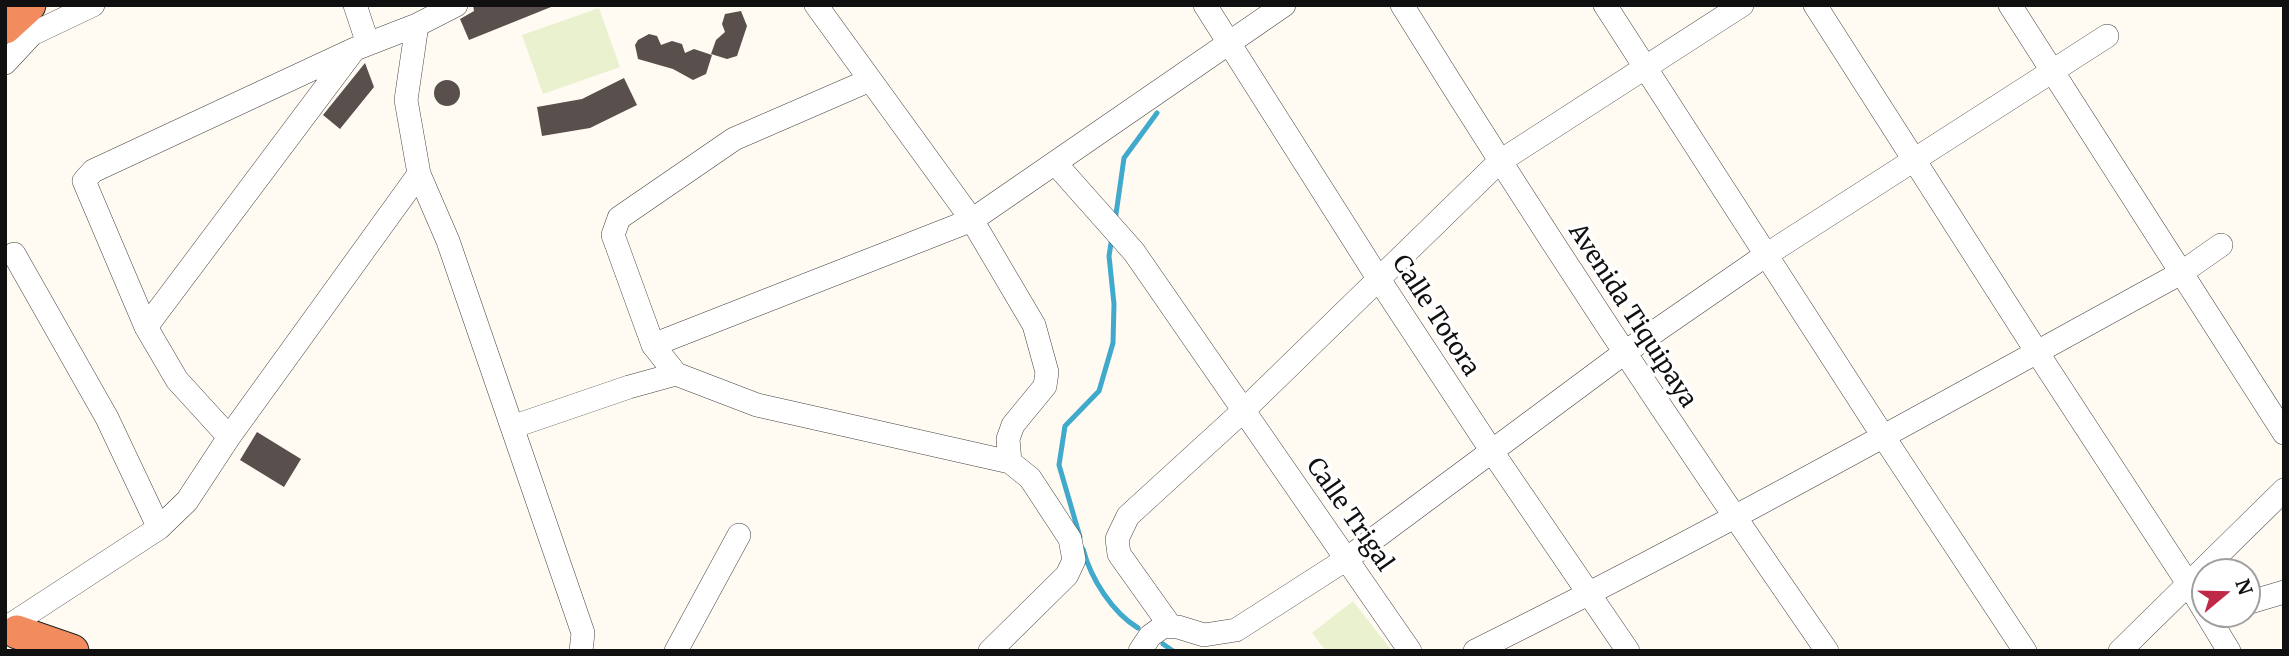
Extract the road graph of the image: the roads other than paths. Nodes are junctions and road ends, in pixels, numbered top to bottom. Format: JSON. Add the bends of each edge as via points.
{"nodes":[{"id":1,"x":29,"y":5,"type":"edge"},
{"id":2,"x":93,"y":5,"type":"edge"},
{"id":3,"x":355,"y":5,"type":"edge"},
{"id":4,"x":456,"y":5,"type":"edge"},
{"id":5,"x":816,"y":5,"type":"edge"},
{"id":6,"x":1205,"y":5,"type":"edge"},
{"id":7,"x":1284,"y":5,"type":"edge"},
{"id":8,"x":1402,"y":5,"type":"edge"},
{"id":9,"x":1605,"y":5,"type":"edge"},
{"id":10,"x":1742,"y":5,"type":"edge"},
{"id":11,"x":1815,"y":5,"type":"edge"},
{"id":12,"x":2010,"y":5,"type":"edge"},
{"id":13,"x":417,"y":25,"type":"junction"},
{"id":14,"x":5,"y":27,"type":"edge"},
{"id":15,"x":2108,"y":36,"type":"dead end"},
{"id":16,"x":1230,"y":43,"type":"junction"},
{"id":17,"x":362,"y":46,"type":"junction"},
{"id":18,"x":5,"y":63,"type":"edge"},
{"id":19,"x":1645,"y":68,"type":"junction"},
{"id":20,"x":2052,"y":70,"type":"junction"},
{"id":21,"x":870,"y":80,"type":"junction"},
{"id":22,"x":1915,"y":161,"type":"junction"},
{"id":23,"x":1499,"y":162,"type":"junction"},
{"id":24,"x":1055,"y":163,"type":"junction"},
{"id":25,"x":419,"y":174,"type":"junction"},
{"id":26,"x":972,"y":220,"type":"junction"},
{"id":27,"x":2221,"y":245,"type":"dead end"},
{"id":28,"x":14,"y":254,"type":"dead end"},
{"id":29,"x":1766,"y":255,"type":"junction"},
{"id":30,"x":2181,"y":273,"type":"junction"},
{"id":31,"x":1378,"y":278,"type":"junction"},
{"id":32,"x":146,"y":327,"type":"junction"},
{"id":33,"x":653,"y":345,"type":"junction"},
{"id":34,"x":2037,"y":352,"type":"junction"},
{"id":35,"x":1624,"y":353,"type":"junction"},
{"id":36,"x":676,"y":374,"type":"junction"},
{"id":37,"x":1244,"y":410,"type":"junction"},
{"id":38,"x":512,"y":427,"type":"junction"},
{"id":39,"x":2284,"y":433,"type":"edge"},
{"id":40,"x":1883,"y":436,"type":"junction"},
{"id":41,"x":229,"y":437,"type":"junction"},
{"id":42,"x":1493,"y":453,"type":"junction"},
{"id":43,"x":1010,"y":462,"type":"junction"},
{"id":44,"x":2284,"y":490,"type":"edge"},
{"id":45,"x":1735,"y":517,"type":"junction"},
{"id":46,"x":159,"y":528,"type":"junction"},
{"id":47,"x":739,"y":535,"type":"dead end"},
{"id":48,"x":1348,"y":558,"type":"junction"},
{"id":49,"x":2189,"y":585,"type":"junction"},
{"id":50,"x":2191,"y":588,"type":"edge"},
{"id":51,"x":2284,"y":592,"type":"edge"},
{"id":52,"x":1590,"y":594,"type":"junction"},
{"id":53,"x":2261,"y":599,"type":"edge"},
{"id":54,"x":1171,"y":627,"type":"junction"},
{"id":55,"x":2216,"y":628,"type":"edge"},
{"id":56,"x":13,"y":632,"type":"edge"},
{"id":57,"x":583,"y":650,"type":"edge"},
{"id":58,"x":1141,"y":650,"type":"edge"},
{"id":59,"x":72,"y":651,"type":"edge"},
{"id":60,"x":676,"y":651,"type":"edge"},
{"id":61,"x":990,"y":651,"type":"edge"},
{"id":62,"x":1410,"y":651,"type":"edge"},
{"id":63,"x":1475,"y":651,"type":"edge"},
{"id":64,"x":1628,"y":651,"type":"edge"},
{"id":65,"x":1828,"y":651,"type":"edge"},
{"id":66,"x":2025,"y":651,"type":"edge"},
{"id":67,"x":2120,"y":651,"type":"edge"},
{"id":68,"x":2229,"y":651,"type":"edge"}],
"edges":[{"from":1,"to":14,"type":"highway"},
{"from":2,"to":18,"type":"street","via":[[32,34]]},
{"from":3,"to":17,"type":"street"},
{"from":4,"to":13,"type":"street"},
{"from":5,"to":21,"type":"street"},
{"from":6,"to":16,"type":"street","name":"Calle Totora"},
{"from":7,"to":16,"type":"street"},
{"from":8,"to":23,"type":"street","name":"Avenida Tiquipaya"},
{"from":9,"to":19,"type":"street"},
{"from":10,"to":19,"type":"street"},
{"from":11,"to":22,"type":"street"},
{"from":12,"to":20,"type":"street"},
{"from":13,"to":17,"type":"street"},
{"from":13,"to":25,"type":"street","via":[[406,100]]},
{"from":15,"to":20,"type":"street"},
{"from":16,"to":24,"type":"street"},
{"from":16,"to":31,"type":"street","name":"Calle Totora"},
{"from":17,"to":32,"type":"street"},
{"from":17,"to":32,"type":"street","via":[[93,171],[84,181]]},
{"from":19,"to":23,"type":"street"},
{"from":19,"to":29,"type":"street"},
{"from":20,"to":22,"type":"street"},
{"from":20,"to":30,"type":"street"},
{"from":21,"to":26,"type":"street"},
{"from":21,"to":33,"type":"street","via":[[734,139],[619,218],[613,235]]},
{"from":22,"to":29,"type":"street"},
{"from":22,"to":34,"type":"street"},
{"from":23,"to":31,"type":"street"},
{"from":23,"to":35,"type":"street","name":"Avenida Tiquipaya"},
{"from":24,"to":26,"type":"street"},
{"from":24,"to":37,"type":"street","name":"Calle Trigal","via":[[1134,252]]},
{"from":25,"to":38,"type":"street","via":[[448,240]]},
{"from":25,"to":41,"type":"street"},
{"from":26,"to":33,"type":"street"},
{"from":26,"to":43,"type":"street","via":[[1034,325],[1047,373],[1045,386],[1013,425],[1008,439]]},
{"from":27,"to":30,"type":"street"},
{"from":28,"to":46,"type":"street","via":[[107,418]]},
{"from":29,"to":35,"type":"street"},
{"from":29,"to":40,"type":"street"},
{"from":30,"to":34,"type":"street"},
{"from":30,"to":39,"type":"street"},
{"from":31,"to":37,"type":"street"},
{"from":31,"to":42,"type":"street","name":"Calle Totora"},
{"from":32,"to":41,"type":"street","via":[[177,380]]},
{"from":33,"to":36,"type":"street"},
{"from":34,"to":40,"type":"street"},
{"from":34,"to":49,"type":"street"},
{"from":35,"to":42,"type":"street"},
{"from":35,"to":45,"type":"street","name":"Avenida Tiquipaya"},
{"from":36,"to":38,"type":"street"},
{"from":36,"to":43,"type":"street","via":[[757,405]]},
{"from":37,"to":48,"type":"street","name":"Calle Trigal"},
{"from":37,"to":54,"type":"street","via":[[1128,516],[1116,539],[1119,554]]},
{"from":38,"to":57,"type":"street","via":[[583,633]]},
{"from":40,"to":45,"type":"street"},
{"from":40,"to":66,"type":"street"},
{"from":41,"to":46,"type":"street","via":[[187,501]]},
{"from":42,"to":48,"type":"street"},
{"from":42,"to":52,"type":"street","name":"Calle Totora"},
{"from":43,"to":61,"type":"street","via":[[1030,478],[1070,539],[1074,560],[1067,575]]},
{"from":44,"to":49,"type":"street"},
{"from":45,"to":52,"type":"street"},
{"from":45,"to":65,"type":"street","name":"Avenida Tiquipaya"},
{"from":46,"to":56,"type":"street"},
{"from":47,"to":60,"type":"street"},
{"from":48,"to":54,"type":"street","via":[[1236,630],[1203,635]]},
{"from":48,"to":62,"type":"street","name":"Calle Trigal"},
{"from":49,"to":50,"type":"street"},
{"from":49,"to":67,"type":"street"},
{"from":51,"to":53,"type":"street"},
{"from":52,"to":63,"type":"street"},
{"from":52,"to":64,"type":"street","name":"Calle Totora"},
{"from":54,"to":58,"type":"street","via":[[1164,626],[1150,636]]},
{"from":55,"to":68,"type":"street"},
{"from":56,"to":59,"type":"highway"}]}
